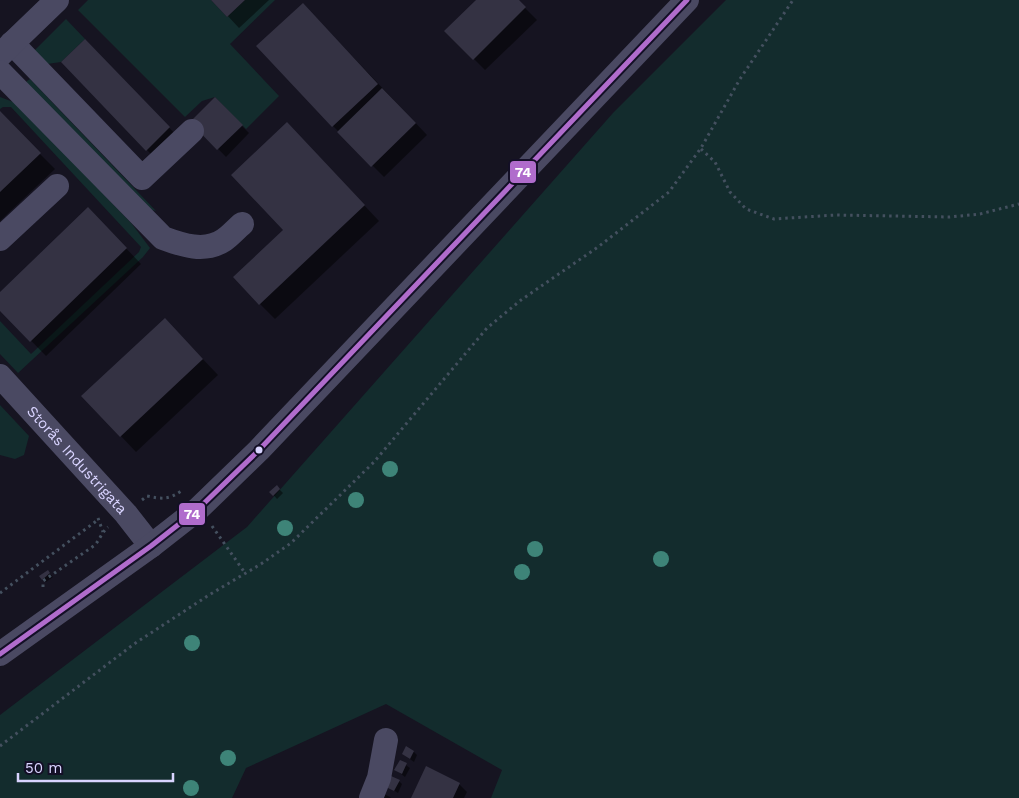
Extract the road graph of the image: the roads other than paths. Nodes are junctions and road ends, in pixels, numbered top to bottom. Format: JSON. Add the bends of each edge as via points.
{"nodes":[{"id":1,"x":57,"y":0,"type":"edge"},
{"id":2,"x":687,"y":0,"type":"edge"},
{"id":3,"x":6,"y":49,"type":"edge"},
{"id":4,"x":0,"y":72,"type":"edge"},
{"id":5,"x":192,"y":131,"type":"dead end"},
{"id":6,"x":57,"y":186,"type":"dead end"},
{"id":7,"x":242,"y":224,"type":"dead end"},
{"id":8,"x":0,"y":239,"type":"edge"},
{"id":9,"x":0,"y":376,"type":"edge"},
{"id":10,"x":152,"y":546,"type":"junction"},
{"id":11,"x":0,"y":654,"type":"edge"},
{"id":12,"x":386,"y":740,"type":"dead end"},
{"id":13,"x":371,"y":798,"type":"edge"}],
"edges":[{"from":1,"to":3,"type":"street"},
{"from":2,"to":10,"type":"street","via":[[259,450],[197,510]]},
{"from":3,"to":5,"type":"street","via":[[142,178]]},
{"from":4,"to":7,"type":"street","via":[[163,238],[198,247],[213,245]]},
{"from":6,"to":8,"type":"street"},
{"from":9,"to":10,"type":"street","name":"Storås Industrigata"},
{"from":10,"to":11,"type":"street"},
{"from":12,"to":13,"type":"street","via":[[379,778]]}]}
